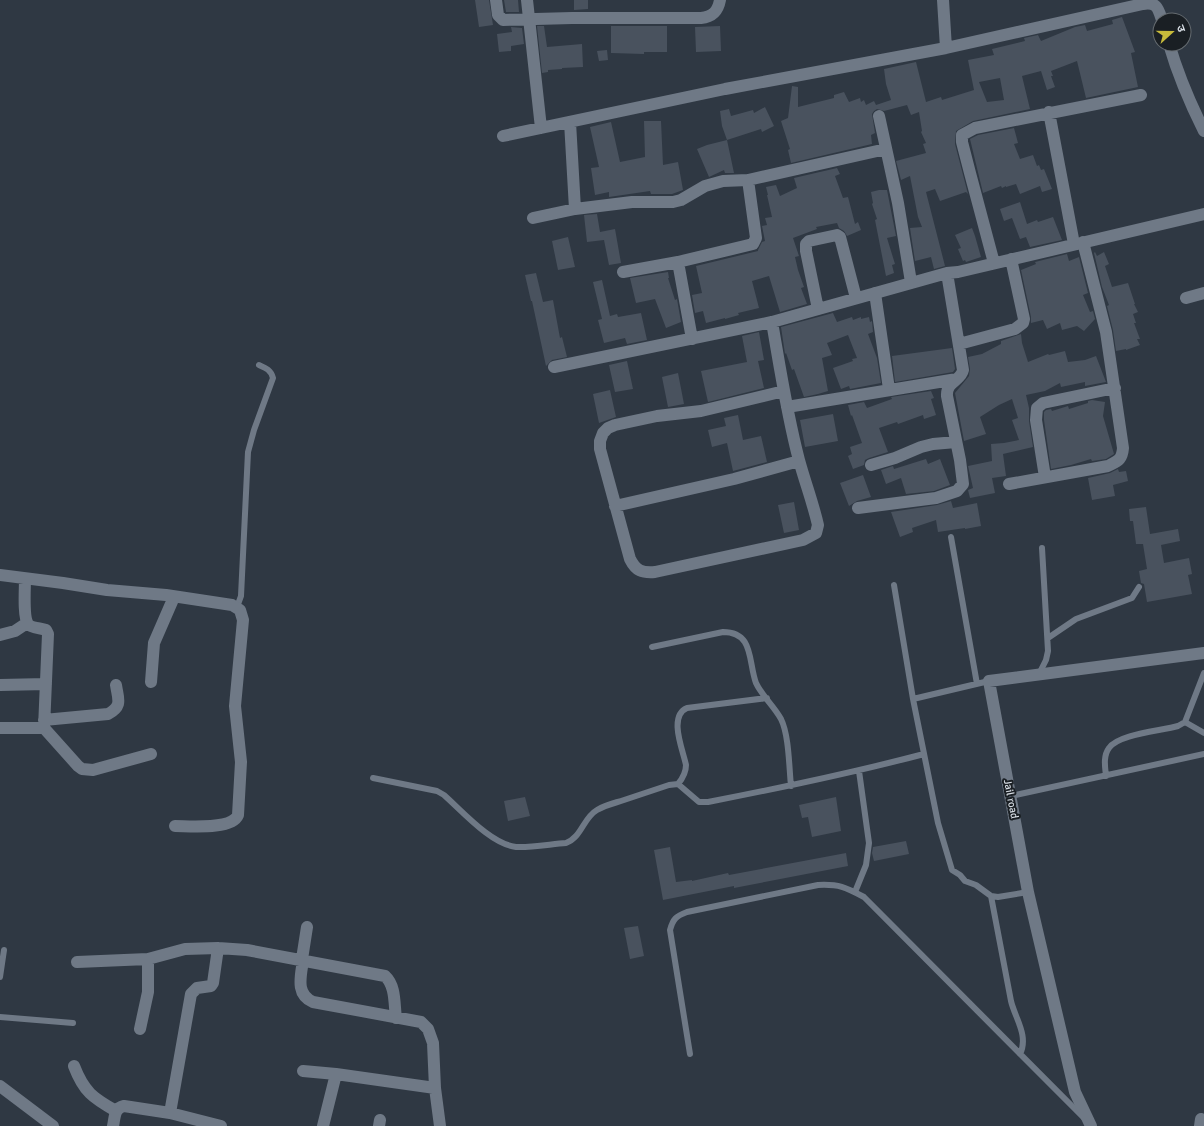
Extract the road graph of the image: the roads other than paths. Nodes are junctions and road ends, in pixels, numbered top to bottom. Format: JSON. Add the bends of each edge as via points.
{"nodes":[{"id":1,"x":496,"y":0,"type":"edge"},
{"id":2,"x":527,"y":0,"type":"edge"},
{"id":3,"x":720,"y":0,"type":"edge"},
{"id":4,"x":943,"y":0,"type":"edge"},
{"id":5,"x":1159,"y":12,"type":"edge"},
{"id":6,"x":529,"y":18,"type":"junction"},
{"id":7,"x":946,"y":48,"type":"junction"},
{"id":8,"x":1172,"y":52,"type":"edge"},
{"id":9,"x":1141,"y":94,"type":"dead end"},
{"id":10,"x":1049,"y":112,"type":"junction"},
{"id":11,"x":879,"y":116,"type":"dead end"},
{"id":12,"x":570,"y":122,"type":"junction"},
{"id":13,"x":542,"y":128,"type":"junction"},
{"id":14,"x":1204,"y":131,"type":"edge"},
{"id":15,"x":503,"y":136,"type":"dead end"},
{"id":16,"x":886,"y":149,"type":"junction"},
{"id":17,"x":748,"y":180,"type":"junction"},
{"id":18,"x":574,"y":209,"type":"junction"},
{"id":19,"x":1204,"y":214,"type":"edge"},
{"id":20,"x":533,"y":218,"type":"dead end"},
{"id":21,"x":1078,"y":243,"type":"junction"},
{"id":22,"x":1011,"y":259,"type":"junction"},
{"id":23,"x":678,"y":262,"type":"junction"},
{"id":24,"x":994,"y":263,"type":"junction"},
{"id":25,"x":623,"y":272,"type":"dead end"},
{"id":26,"x":947,"y":273,"type":"junction"},
{"id":27,"x":911,"y":282,"type":"junction"},
{"id":28,"x":875,"y":293,"type":"junction"},
{"id":29,"x":1204,"y":293,"type":"edge"},
{"id":30,"x":856,"y":298,"type":"junction"},
{"id":31,"x":1186,"y":298,"type":"dead end"},
{"id":32,"x":818,"y":309,"type":"junction"},
{"id":33,"x":772,"y":322,"type":"junction"},
{"id":34,"x":692,"y":339,"type":"junction"},
{"id":35,"x":959,"y":344,"type":"junction"},
{"id":36,"x":259,"y":365,"type":"dead end"},
{"id":37,"x":554,"y":367,"type":"dead end"},
{"id":38,"x":956,"y":379,"type":"junction"},
{"id":39,"x":1114,"y":388,"type":"junction"},
{"id":40,"x":889,"y":389,"type":"junction"},
{"id":41,"x":784,"y":391,"type":"junction"},
{"id":42,"x":787,"y":407,"type":"junction"},
{"id":43,"x":956,"y":442,"type":"junction"},
{"id":44,"x":799,"y":461,"type":"junction"},
{"id":45,"x":871,"y":465,"type":"dead end"},
{"id":46,"x":1045,"y":478,"type":"junction"},
{"id":47,"x":1009,"y":484,"type":"dead end"},
{"id":48,"x":615,"y":506,"type":"junction"},
{"id":49,"x":858,"y":508,"type":"dead end"},
{"id":50,"x":951,"y":537,"type":"dead end"},
{"id":51,"x":1042,"y":548,"type":"dead end"},
{"id":52,"x":0,"y":575,"type":"edge"},
{"id":53,"x":26,"y":579,"type":"junction"},
{"id":54,"x":894,"y":585,"type":"dead end"},
{"id":55,"x":1140,"y":588,"type":"dead end"},
{"id":56,"x":174,"y":597,"type":"junction"},
{"id":57,"x":237,"y":606,"type":"junction"},
{"id":58,"x":27,"y":624,"type":"junction"},
{"id":59,"x":0,"y":636,"type":"edge"},
{"id":60,"x":1048,"y":638,"type":"junction"},
{"id":61,"x":652,"y":647,"type":"dead end"},
{"id":62,"x":1204,"y":653,"type":"edge"},
{"id":63,"x":1204,"y":673,"type":"edge"},
{"id":64,"x":1039,"y":674,"type":"junction"},
{"id":65,"x":151,"y":682,"type":"dead end"},
{"id":66,"x":983,"y":683,"type":"junction"},
{"id":67,"x":46,"y":684,"type":"junction"},
{"id":68,"x":0,"y":685,"type":"edge"},
{"id":69,"x":116,"y":685,"type":"dead end"},
{"id":70,"x":767,"y":698,"type":"junction"},
{"id":71,"x":913,"y":699,"type":"junction"},
{"id":72,"x":1185,"y":722,"type":"junction"},
{"id":73,"x":44,"y":724,"type":"junction"},
{"id":74,"x":0,"y":728,"type":"edge"},
{"id":75,"x":1204,"y":733,"type":"edge"},
{"id":76,"x":151,"y":754,"type":"dead end"},
{"id":77,"x":924,"y":754,"type":"junction"},
{"id":78,"x":1204,"y":754,"type":"edge"},
{"id":79,"x":859,"y":771,"type":"junction"},
{"id":80,"x":1106,"y":776,"type":"junction"},
{"id":81,"x":373,"y":778,"type":"dead end"},
{"id":82,"x":678,"y":784,"type":"junction"},
{"id":83,"x":791,"y":786,"type":"junction"},
{"id":84,"x":1011,"y":796,"type":"junction"},
{"id":85,"x":175,"y":826,"type":"dead end"},
{"id":86,"x":855,"y":892,"type":"junction"},
{"id":87,"x":1028,"y":892,"type":"junction"},
{"id":88,"x":991,"y":896,"type":"junction"},
{"id":89,"x":307,"y":927,"type":"dead end"},
{"id":90,"x":218,"y":948,"type":"junction"},
{"id":91,"x":4,"y":950,"type":"dead end"},
{"id":92,"x":148,"y":959,"type":"junction"},
{"id":93,"x":303,"y":960,"type":"junction"},
{"id":94,"x":77,"y":962,"type":"dead end"},
{"id":95,"x":0,"y":977,"type":"edge"},
{"id":96,"x":0,"y":1017,"type":"edge"},
{"id":97,"x":396,"y":1018,"type":"junction"},
{"id":98,"x":73,"y":1023,"type":"dead end"},
{"id":99,"x":140,"y":1029,"type":"dead end"},
{"id":100,"x":690,"y":1054,"type":"dead end"},
{"id":101,"x":1020,"y":1054,"type":"junction"},
{"id":102,"x":74,"y":1066,"type":"dead end"},
{"id":103,"x":303,"y":1071,"type":"dead end"},
{"id":104,"x":336,"y":1074,"type":"junction"},
{"id":105,"x":0,"y":1086,"type":"edge"},
{"id":106,"x":435,"y":1088,"type":"junction"},
{"id":107,"x":116,"y":1111,"type":"junction"},
{"id":108,"x":170,"y":1113,"type":"junction"},
{"id":109,"x":188,"y":1122,"type":"edge"},
{"id":110,"x":1090,"y":1125,"type":"edge"},
{"id":111,"x":53,"y":1126,"type":"edge"},
{"id":112,"x":113,"y":1126,"type":"edge"},
{"id":113,"x":221,"y":1126,"type":"edge"},
{"id":114,"x":323,"y":1126,"type":"edge"},
{"id":115,"x":440,"y":1126,"type":"edge"}],
"edges":[{"from":1,"to":6,"type":"street","via":[[498,15],[503,20]]},
{"from":2,"to":6,"type":"street"},
{"from":3,"to":6,"type":"street","via":[[714,14],[702,18]]},
{"from":4,"to":7,"type":"street"},
{"from":5,"to":7,"type":"street","via":[[1154,4],[1150,3]]},
{"from":6,"to":13,"type":"street"},
{"from":7,"to":12,"type":"street","via":[[725,89]]},
{"from":8,"to":14,"type":"street","via":[[1182,83]]},
{"from":9,"to":10,"type":"street"},
{"from":10,"to":21,"type":"street"},
{"from":10,"to":24,"type":"street","via":[[975,128],[962,135]]},
{"from":11,"to":16,"type":"street"},
{"from":12,"to":13,"type":"street"},
{"from":12,"to":18,"type":"street"},
{"from":13,"to":15,"type":"street"},
{"from":16,"to":17,"type":"street"},
{"from":16,"to":27,"type":"street"},
{"from":17,"to":18,"type":"street","via":[[723,181],[705,186],[673,202],[632,202]]},
{"from":17,"to":23,"type":"street","via":[[756,238],[753,244]]},
{"from":18,"to":20,"type":"street"},
{"from":19,"to":21,"type":"street"},
{"from":21,"to":22,"type":"street"},
{"from":21,"to":39,"type":"street","via":[[1106,332]]},
{"from":22,"to":24,"type":"street"},
{"from":22,"to":35,"type":"street","via":[[1024,323],[1015,329]]},
{"from":23,"to":25,"type":"street"},
{"from":23,"to":34,"type":"street"},
{"from":24,"to":26,"type":"street"},
{"from":26,"to":27,"type":"street"},
{"from":26,"to":35,"type":"street"},
{"from":27,"to":28,"type":"street"},
{"from":28,"to":30,"type":"street"},
{"from":28,"to":40,"type":"street"},
{"from":29,"to":31,"type":"street"},
{"from":30,"to":32,"type":"street"},
{"from":30,"to":32,"type":"street","via":[[840,237],[837,235],[809,241],[806,244],[806,251]]},
{"from":32,"to":33,"type":"street"},
{"from":33,"to":34,"type":"street"},
{"from":33,"to":41,"type":"street"},
{"from":34,"to":37,"type":"street"},
{"from":35,"to":38,"type":"street","via":[[963,370]]},
{"from":36,"to":57,"type":"lane","via":[[269,370],[273,378],[248,452],[240,596]]},
{"from":38,"to":40,"type":"street"},
{"from":38,"to":43,"type":"street","via":[[946,391]]},
{"from":39,"to":46,"type":"street","via":[[1123,448],[1118,461],[1108,466]]},
{"from":39,"to":46,"type":"street","via":[[1043,403],[1037,408],[1036,420]]},
{"from":40,"to":42,"type":"street"},
{"from":41,"to":42,"type":"street"},
{"from":41,"to":48,"type":"street","via":[[702,411],[647,417],[608,428],[603,433],[600,449]]},
{"from":42,"to":44,"type":"street"},
{"from":43,"to":45,"type":"street","via":[[921,447]]},
{"from":43,"to":49,"type":"street","via":[[963,478],[963,484],[957,491],[927,499]]},
{"from":44,"to":48,"type":"street","via":[[734,479]]},
{"from":44,"to":48,"type":"street","via":[[818,525],[816,533],[803,540],[655,572],[639,571],[630,559]]},
{"from":46,"to":47,"type":"street"},
{"from":50,"to":66,"type":"lane"},
{"from":51,"to":60,"type":"lane"},
{"from":52,"to":53,"type":"street"},
{"from":53,"to":56,"type":"street"},
{"from":53,"to":58,"type":"street"},
{"from":54,"to":71,"type":"lane"},
{"from":55,"to":60,"type":"lane","via":[[1132,598],[1076,619]]},
{"from":56,"to":57,"type":"street"},
{"from":56,"to":65,"type":"street","via":[[154,643]]},
{"from":57,"to":85,"type":"street","via":[[243,620],[235,706],[241,762],[238,815],[233,822],[226,824]]},
{"from":58,"to":59,"type":"street"},
{"from":58,"to":67,"type":"street","via":[[46,630],[48,634]]},
{"from":60,"to":64,"type":"lane","via":[[1046,660]]},
{"from":61,"to":70,"type":"lane","via":[[723,632],[738,635],[746,643],[757,684]]},
{"from":62,"to":64,"type":"street"},
{"from":63,"to":72,"type":"lane"},
{"from":64,"to":66,"type":"street"},
{"from":66,"to":71,"type":"lane"},
{"from":66,"to":84,"type":"street","name":"Jail road"},
{"from":67,"to":68,"type":"street"},
{"from":67,"to":73,"type":"street"},
{"from":69,"to":73,"type":"street","via":[[119,704],[108,714]]},
{"from":70,"to":82,"type":"lane","via":[[682,710],[677,722],[686,770]]},
{"from":70,"to":83,"type":"lane","via":[[784,728]]},
{"from":71,"to":77,"type":"lane"},
{"from":72,"to":75,"type":"lane"},
{"from":72,"to":80,"type":"lane","via":[[1114,742],[1108,749],[1105,759]]},
{"from":73,"to":74,"type":"street"},
{"from":73,"to":76,"type":"street","via":[[82,769],[93,770]]},
{"from":77,"to":79,"type":"lane"},
{"from":77,"to":88,"type":"lane","via":[[950,866],[965,881],[976,885]]},
{"from":78,"to":80,"type":"lane"},
{"from":79,"to":83,"type":"lane"},
{"from":79,"to":86,"type":"lane","via":[[869,842],[866,865]]},
{"from":80,"to":84,"type":"lane"},
{"from":81,"to":82,"type":"lane","via":[[437,791],[489,835],[502,843],[517,847],[566,843],[573,840],[596,810]]},
{"from":82,"to":83,"type":"lane","via":[[699,802]]},
{"from":84,"to":87,"type":"street","name":"Jail road"},
{"from":86,"to":100,"type":"lane","via":[[836,885],[818,885],[678,915],[672,921],[670,930]]},
{"from":86,"to":101,"type":"lane","via":[[864,897]]},
{"from":87,"to":88,"type":"lane"},
{"from":87,"to":110,"type":"street","name":"Jail road","via":[[1075,1092]]},
{"from":88,"to":101,"type":"lane","via":[[1011,1001],[1024,1038]]},
{"from":89,"to":93,"type":"street"},
{"from":90,"to":92,"type":"street","via":[[185,949]]},
{"from":90,"to":93,"type":"street","via":[[247,950]]},
{"from":90,"to":108,"type":"street","via":[[213,983],[211,986],[197,988],[191,994]]},
{"from":91,"to":95,"type":"lane"},
{"from":92,"to":94,"type":"street"},
{"from":92,"to":99,"type":"street","via":[[148,992]]},
{"from":93,"to":97,"type":"street","via":[[385,976],[393,989]]},
{"from":93,"to":97,"type":"street","via":[[300,984],[301,991],[307,999]]},
{"from":96,"to":98,"type":"lane"},
{"from":97,"to":106,"type":"street","via":[[421,1022],[428,1029],[433,1043]]},
{"from":101,"to":110,"type":"lane"},
{"from":102,"to":107,"type":"street","via":[[80,1081],[89,1093]]},
{"from":103,"to":104,"type":"street"},
{"from":104,"to":106,"type":"street"},
{"from":104,"to":114,"type":"street"},
{"from":105,"to":111,"type":"street"},
{"from":106,"to":115,"type":"street"},
{"from":107,"to":108,"type":"street","via":[[120,1106],[128,1105]]},
{"from":107,"to":112,"type":"street"},
{"from":108,"to":109,"type":"street"},
{"from":109,"to":113,"type":"street"}]}
